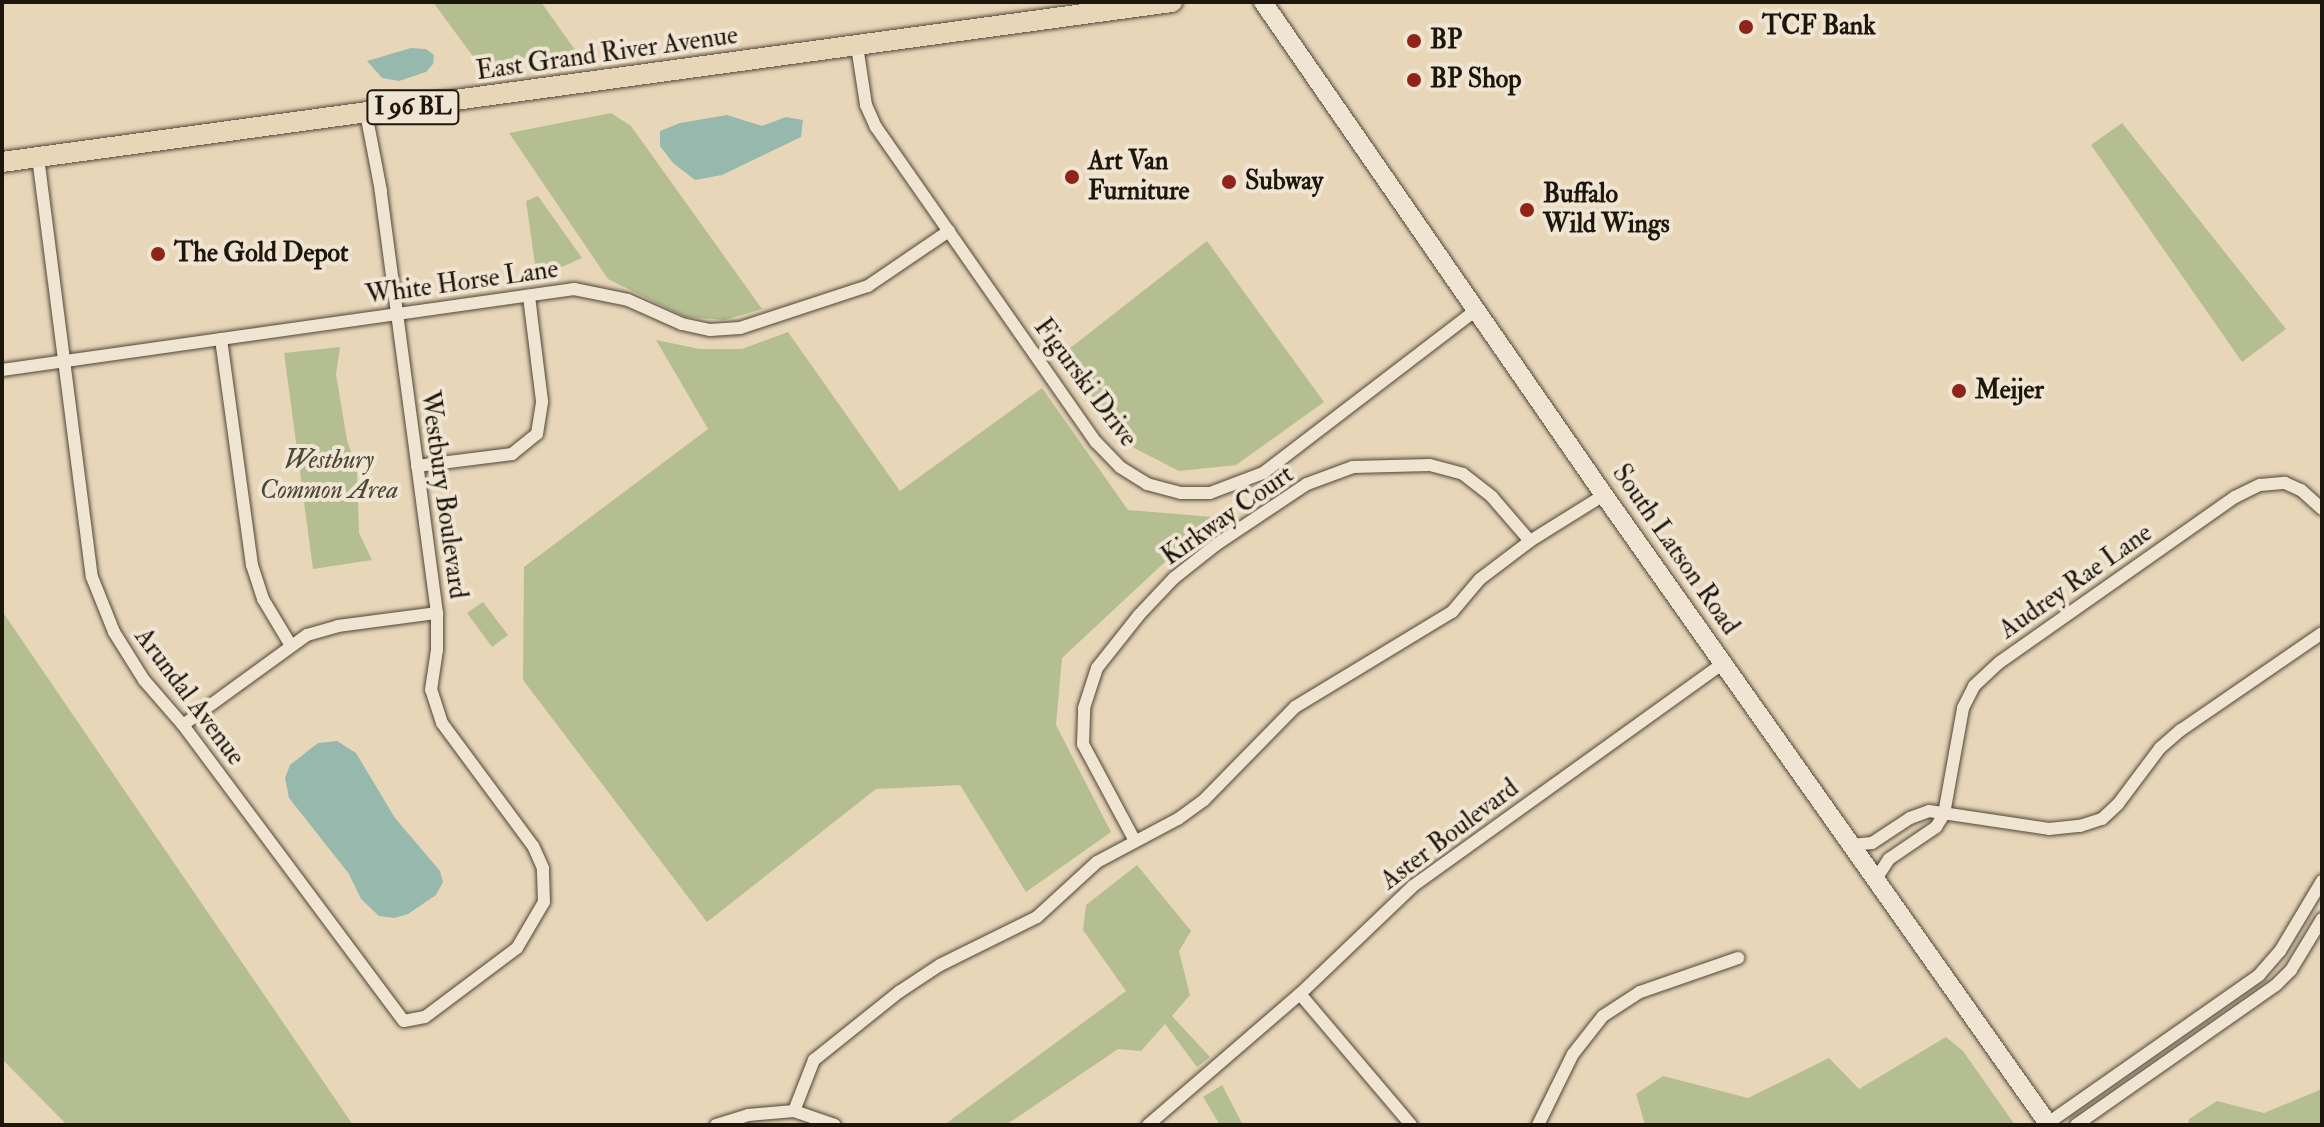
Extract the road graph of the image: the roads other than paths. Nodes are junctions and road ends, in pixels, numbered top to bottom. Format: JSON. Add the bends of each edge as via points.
{"nodes":[{"id":1,"x":1172,"y":2,"type":"edge"},
{"id":2,"x":1263,"y":2,"type":"edge"},
{"id":3,"x":857,"y":46,"type":"junction"},
{"id":4,"x":366,"y":113,"type":"junction"},
{"id":5,"x":38,"y":157,"type":"junction"},
{"id":6,"x":2,"y":162,"type":"edge"},
{"id":7,"x":949,"y":231,"type":"junction"},
{"id":8,"x":529,"y":296,"type":"junction"},
{"id":9,"x":1476,"y":310,"type":"junction"},
{"id":10,"x":397,"y":315,"type":"junction"},
{"id":11,"x":221,"y":339,"type":"junction"},
{"id":12,"x":64,"y":361,"type":"junction"},
{"id":13,"x":2,"y":370,"type":"edge"},
{"id":14,"x":417,"y":466,"type":"junction"},
{"id":15,"x":1604,"y":495,"type":"junction"},
{"id":16,"x":2322,"y":509,"type":"edge"},
{"id":17,"x":1530,"y":541,"type":"junction"},
{"id":18,"x":437,"y":613,"type":"junction"},
{"id":19,"x":2322,"y":633,"type":"edge"},
{"id":20,"x":290,"y":644,"type":"junction"},
{"id":21,"x":1723,"y":663,"type":"junction"},
{"id":22,"x":183,"y":725,"type":"junction"},
{"id":23,"x":1944,"y":814,"type":"junction"},
{"id":24,"x":1135,"y":841,"type":"junction"},
{"id":25,"x":1852,"y":845,"type":"junction"},
{"id":26,"x":1876,"y":879,"type":"junction"},
{"id":27,"x":2320,"y":888,"type":"edge"},
{"id":28,"x":2322,"y":919,"type":"edge"},
{"id":29,"x":1738,"y":958,"type":"dead end"},
{"id":30,"x":1300,"y":994,"type":"junction"},
{"id":31,"x":2211,"y":1009,"type":"junction"},
{"id":32,"x":404,"y":1021,"type":"joint"},
{"id":33,"x":2222,"y":1024,"type":"junction"},
{"id":34,"x":2125,"y":1069,"type":"junction"},
{"id":35,"x":2136,"y":1084,"type":"junction"},
{"id":36,"x":794,"y":1111,"type":"junction"},
{"id":37,"x":2048,"y":1124,"type":"edge"},
{"id":38,"x":716,"y":1125,"type":"edge"},
{"id":39,"x":835,"y":1125,"type":"edge"},
{"id":40,"x":1148,"y":1125,"type":"edge"},
{"id":41,"x":1411,"y":1125,"type":"edge"},
{"id":42,"x":1538,"y":1125,"type":"edge"},
{"id":43,"x":2076,"y":1125,"type":"edge"}],
"edges":[{"from":1,"to":3,"type":"main road","name":"East Grand River Avenue","number":"I 96 BL"},
{"from":2,"to":9,"type":"main road","name":"South Latson Road"},
{"from":3,"to":4,"type":"main road","name":"East Grand River Avenue","number":"I 96 BL"},
{"from":3,"to":7,"type":"street","name":"Figurski Drive","via":[[866,105],[876,127]]},
{"from":4,"to":5,"type":"main road","name":"East Grand River Avenue","number":"I 96 BL"},
{"from":4,"to":10,"type":"street","name":"Westbury Boulevard"},
{"from":5,"to":6,"type":"main road","name":"East Grand River Avenue","number":"I 96 BL"},
{"from":5,"to":12,"type":"street","name":"Arundal Avenue"},
{"from":7,"to":8,"type":"street","name":"White Horse Lane","via":[[868,286],[740,328],[710,330],[682,324],[628,300],[588,291]]},
{"from":7,"to":9,"type":"street","name":"Figurski Drive","via":[[1096,442],[1120,467],[1147,484],[1181,493],[1210,493],[1263,473]]},
{"from":8,"to":10,"type":"street","name":"White Horse Lane"},
{"from":8,"to":14,"type":"street","via":[[542,401],[537,434],[512,454]]},
{"from":9,"to":15,"type":"main road","name":"South Latson Road"},
{"from":10,"to":11,"type":"street","name":"White Horse Lane"},
{"from":10,"to":14,"type":"street","name":"Westbury Boulevard"},
{"from":11,"to":12,"type":"street","name":"White Horse Lane"},
{"from":11,"to":20,"type":"street","via":[[252,565],[263,599]]},
{"from":12,"to":13,"type":"street","name":"White Horse Lane"},
{"from":12,"to":22,"type":"street","name":"Arundal Avenue","via":[[92,577],[121,644]]},
{"from":14,"to":18,"type":"street","name":"Westbury Boulevard"},
{"from":15,"to":17,"type":"street"},
{"from":15,"to":21,"type":"main road","name":"South Latson Road"},
{"from":16,"to":23,"type":"street","name":"Audrey Rae Lane","via":[[2285,483],[2260,485],[2235,497],[2000,662],[1974,686],[1963,708]]},
{"from":17,"to":24,"type":"street","via":[[1480,579],[1452,612],[1295,707],[1204,800]]},
{"from":17,"to":24,"type":"street","name":"Kirkway Court","via":[[1492,497],[1463,474],[1430,465],[1353,467],[1307,484],[1217,544],[1139,615],[1097,668],[1084,708],[1083,744]]},
{"from":18,"to":20,"type":"street","via":[[338,626]]},
{"from":18,"to":32,"type":"street","name":"Westbury Boulevard","via":[[431,690],[442,723],[533,846],[543,868],[544,902],[517,948],[425,1017]]},
{"from":19,"to":23,"type":"street","via":[[2181,730],[2102,819],[2049,829]]},
{"from":20,"to":22,"type":"street"},
{"from":21,"to":25,"type":"main road","name":"South Latson Road"},
{"from":21,"to":30,"type":"street","name":"Aster Boulevard","via":[[1413,886]]},
{"from":22,"to":32,"type":"street","name":"Arundal Avenue"},
{"from":23,"to":25,"type":"street","via":[[1929,811],[1872,843]]},
{"from":23,"to":26,"type":"street","via":[[1936,827],[1889,859]]},
{"from":24,"to":36,"type":"street","via":[[1097,862],[1037,917],[940,965],[838,1040],[814,1060]]},
{"from":25,"to":26,"type":"main road","name":"South Latson Road"},
{"from":26,"to":37,"type":"main road","name":"South Latson Road"},
{"from":27,"to":31,"type":"street","via":[[2271,962]]},
{"from":28,"to":33,"type":"street","via":[[2291,970]]},
{"from":29,"to":42,"type":"street","via":[[1640,992],[1603,1016],[1579,1043]]},
{"from":30,"to":40,"type":"street","name":"Aster Boulevard"},
{"from":30,"to":41,"type":"street"},
{"from":31,"to":33,"type":"street"},
{"from":31,"to":34,"type":"street"},
{"from":33,"to":35,"type":"street"},
{"from":34,"to":35,"type":"street"},
{"from":34,"to":37,"type":"street"},
{"from":35,"to":43,"type":"street"},
{"from":36,"to":38,"type":"street","via":[[748,1115]]},
{"from":36,"to":39,"type":"street"}]}
